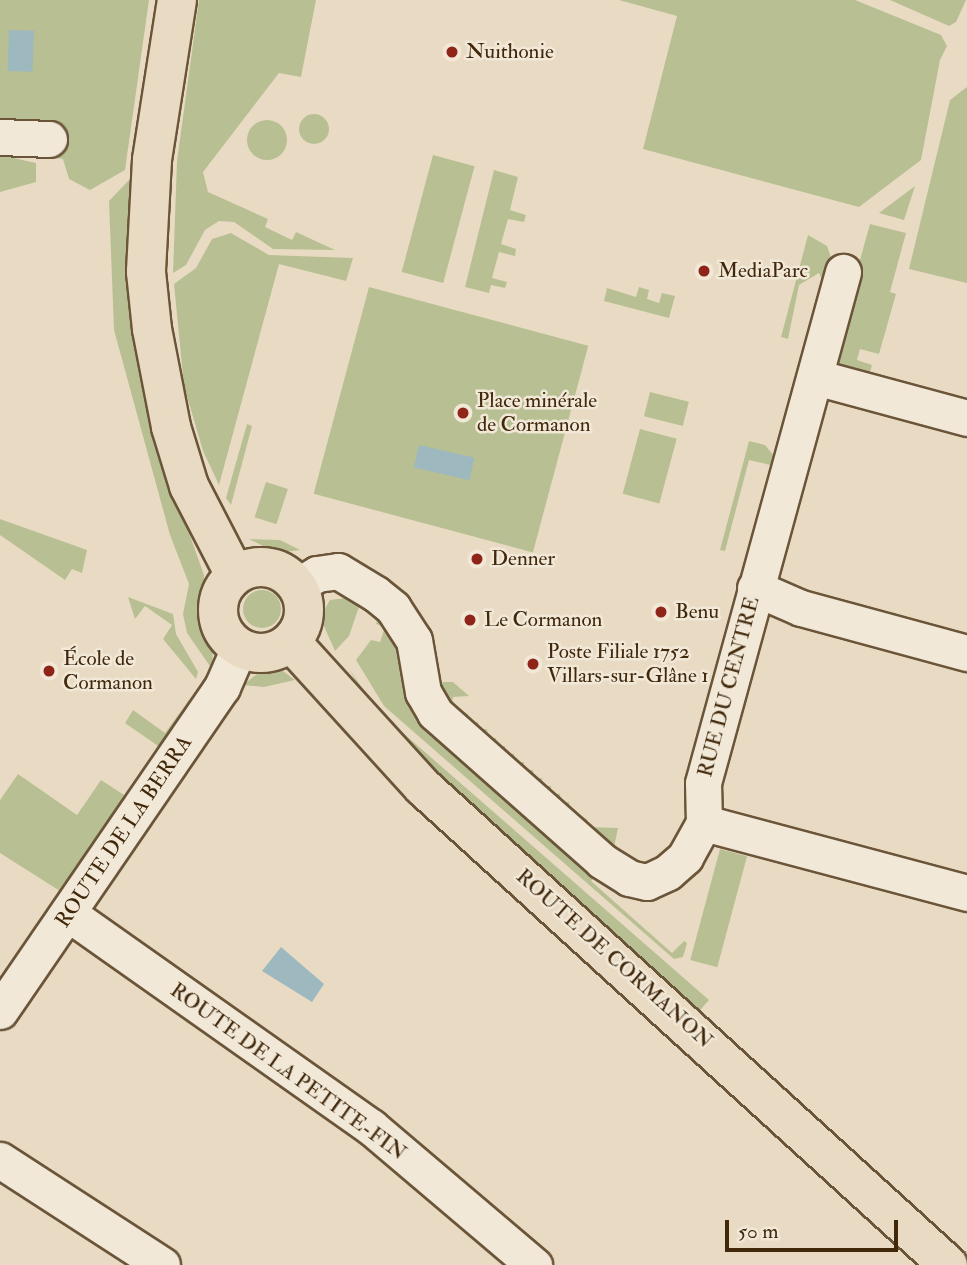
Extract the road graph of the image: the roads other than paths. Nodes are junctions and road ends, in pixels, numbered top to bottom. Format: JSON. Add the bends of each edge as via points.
{"nodes":[{"id":1,"x":177,"y":0,"type":"edge"},
{"id":2,"x":0,"y":138,"type":"edge"},
{"id":3,"x":49,"y":139,"type":"dead end"},
{"id":4,"x":843,"y":272,"type":"dead end"},
{"id":5,"x":815,"y":377,"type":"junction"},
{"id":6,"x":967,"y":418,"type":"edge"},
{"id":7,"x":234,"y":575,"type":"junction"},
{"id":8,"x":298,"y":586,"type":"junction"},
{"id":9,"x":755,"y":588,"type":"junction"},
{"id":10,"x":291,"y":642,"type":"junction"},
{"id":11,"x":239,"y":648,"type":"junction"},
{"id":12,"x":967,"y":653,"type":"edge"},
{"id":13,"x":704,"y":823,"type":"junction"},
{"id":14,"x":967,"y":893,"type":"edge"},
{"id":15,"x":69,"y":914,"type":"junction"},
{"id":16,"x":0,"y":1011,"type":"edge"},
{"id":17,"x":0,"y":1160,"type":"edge"},
{"id":18,"x":162,"y":1265,"type":"edge"},
{"id":19,"x":534,"y":1265,"type":"edge"},
{"id":20,"x":948,"y":1265,"type":"edge"}],
"edges":[{"from":1,"to":7,"type":"main road","via":[[152,160],[146,272],[150,317],[189,486]]},
{"from":2,"to":3,"type":"street"},
{"from":4,"to":5,"type":"street","name":"RUE DU CENTRE"},
{"from":5,"to":6,"type":"street"},
{"from":5,"to":9,"type":"street","name":"RUE DU CENTRE"},
{"from":7,"to":8,"type":"main road","via":[[246,569],[273,568]]},
{"from":7,"to":11,"type":"main road","via":[[224,586],[217,617],[228,639]]},
{"from":8,"to":10,"type":"main road","via":[[304,617]]},
{"from":8,"to":13,"type":"street","via":[[317,574],[338,571],[393,608],[414,640],[423,692],[435,713],[602,861],[628,878],[647,882],[676,867]]},
{"from":9,"to":12,"type":"street","via":[[801,608]]},
{"from":9,"to":13,"type":"street","name":"RUE DU CENTRE","via":[[703,783]]},
{"from":10,"to":11,"type":"main road","via":[[261,654]]},
{"from":10,"to":20,"type":"main road","name":"ROUTE DE CORMANON","via":[[423,787]]},
{"from":11,"to":15,"type":"street","name":"ROUTE DE LA BERRA","via":[[222,687]]},
{"from":13,"to":14,"type":"street"},
{"from":15,"to":16,"type":"street","name":"ROUTE DE LA BERRA"},
{"from":15,"to":19,"type":"street","name":"ROUTE DE LA PETITE-FIN","via":[[371,1127]]},
{"from":17,"to":18,"type":"street"}]}
